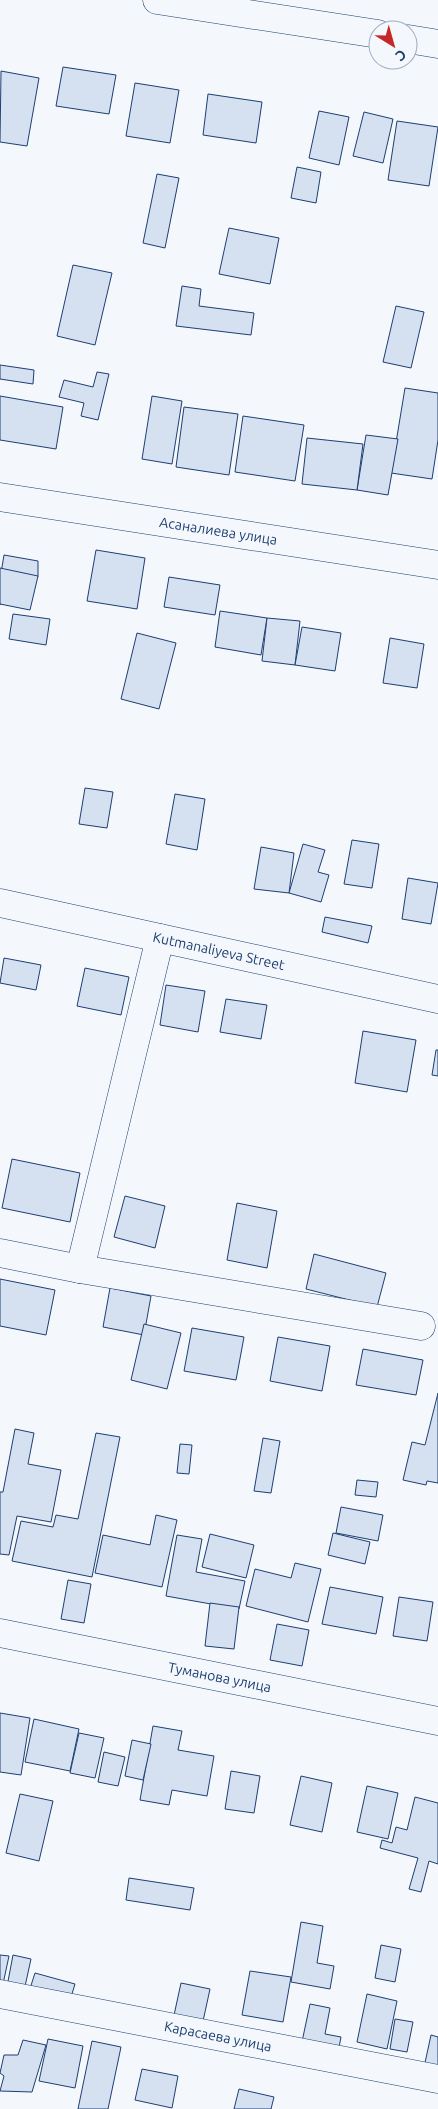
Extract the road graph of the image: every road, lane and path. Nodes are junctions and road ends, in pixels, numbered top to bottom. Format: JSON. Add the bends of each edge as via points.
{"nodes":[{"id":1,"x":157,"y":0,"type":"edge"},
{"id":2,"x":368,"y":32,"type":"edge"},
{"id":3,"x":418,"y":41,"type":"edge"},
{"id":4,"x":438,"y":44,"type":"edge"},
{"id":5,"x":0,"y":497,"type":"edge"},
{"id":6,"x":438,"y":565,"type":"edge"},
{"id":7,"x":0,"y":903,"type":"edge"},
{"id":8,"x":160,"y":938,"type":"junction"},
{"id":9,"x":438,"y":999,"type":"edge"},
{"id":10,"x":0,"y":1253,"type":"edge"},
{"id":11,"x":80,"y":1269,"type":"junction"},
{"id":12,"x":421,"y":1326,"type":"dead end"},
{"id":13,"x":0,"y":1633,"type":"edge"},
{"id":14,"x":438,"y":1721,"type":"edge"},
{"id":15,"x":0,"y":1994,"type":"edge"},
{"id":16,"x":438,"y":2079,"type":"edge"}],
"edges":[{"from":1,"to":2,"type":"street"},
{"from":3,"to":4,"type":"street"},
{"from":5,"to":6,"type":"street","name":"Асаналиева улица"},
{"from":7,"to":8,"type":"street","name":"Kutmanaliyeva Street"},
{"from":8,"to":9,"type":"street","name":"Kutmanaliyeva Street"},
{"from":8,"to":11,"type":"street"},
{"from":10,"to":11,"type":"street"},
{"from":11,"to":12,"type":"street"},
{"from":13,"to":14,"type":"street","name":"Туманова улица"},
{"from":15,"to":16,"type":"street","name":"Карасаева улица"}]}
